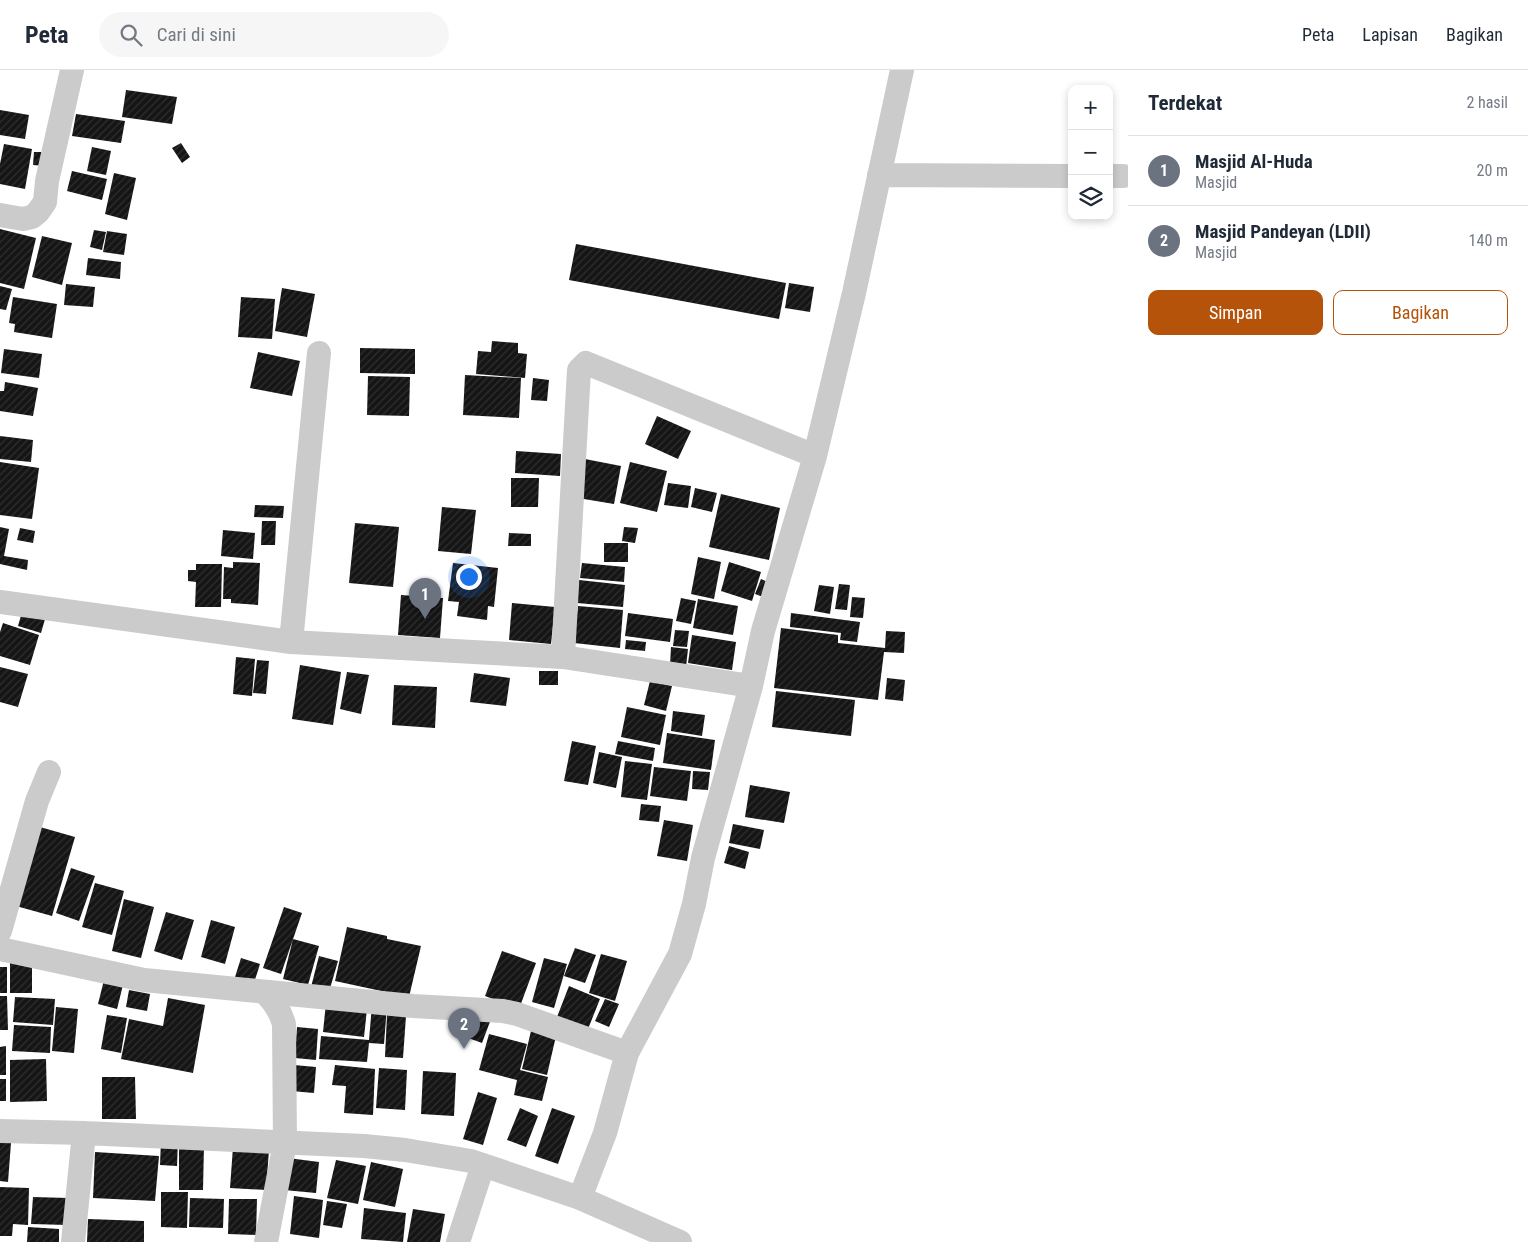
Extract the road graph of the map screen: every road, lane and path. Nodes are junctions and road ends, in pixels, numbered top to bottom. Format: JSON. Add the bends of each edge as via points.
{"nodes":[{"id":1,"x":72,"y":70,"type":"edge"},
{"id":2,"x":902,"y":70,"type":"edge"},
{"id":3,"x":879,"y":175,"type":"junction"},
{"id":4,"x":1068,"y":176,"type":"edge"},
{"id":5,"x":0,"y":215,"type":"edge"},
{"id":6,"x":319,"y":353,"type":"dead end"},
{"id":7,"x":815,"y":456,"type":"junction"},
{"id":8,"x":0,"y":602,"type":"edge"},
{"id":9,"x":290,"y":642,"type":"junction"},
{"id":10,"x":563,"y":658,"type":"junction"},
{"id":11,"x":751,"y":686,"type":"junction"},
{"id":12,"x":49,"y":772,"type":"dead end"},
{"id":13,"x":0,"y":931,"type":"edge"},
{"id":14,"x":0,"y":949,"type":"edge"},
{"id":15,"x":264,"y":992,"type":"junction"},
{"id":16,"x":626,"y":1052,"type":"junction"},
{"id":17,"x":0,"y":1131,"type":"edge"},
{"id":18,"x":84,"y":1133,"type":"junction"},
{"id":19,"x":285,"y":1143,"type":"junction"},
{"id":20,"x":482,"y":1165,"type":"junction"},
{"id":21,"x":580,"y":1198,"type":"junction"},
{"id":22,"x":74,"y":1242,"type":"edge"},
{"id":23,"x":266,"y":1242,"type":"edge"},
{"id":24,"x":458,"y":1242,"type":"edge"},
{"id":25,"x":680,"y":1242,"type":"edge"}],
"edges":[{"from":1,"to":5,"type":"street","via":[[45,202],[32,217],[23,219]]},
{"from":2,"to":3,"type":"street"},
{"from":3,"to":4,"type":"street"},
{"from":3,"to":7,"type":"street"},
{"from":6,"to":9,"type":"street"},
{"from":7,"to":10,"type":"street","via":[[586,363],[579,370]]},
{"from":7,"to":11,"type":"street","via":[[763,631]]},
{"from":8,"to":9,"type":"street"},
{"from":9,"to":10,"type":"street"},
{"from":10,"to":11,"type":"street"},
{"from":11,"to":16,"type":"street","via":[[680,954]]},
{"from":12,"to":13,"type":"street","via":[[37,801]]},
{"from":14,"to":15,"type":"street","via":[[144,980]]},
{"from":15,"to":16,"type":"street","via":[[503,1011]]},
{"from":15,"to":19,"type":"street","via":[[281,1012],[284,1024]]},
{"from":16,"to":21,"type":"street","via":[[605,1133]]},
{"from":17,"to":18,"type":"street"},
{"from":18,"to":19,"type":"street"},
{"from":18,"to":22,"type":"street"},
{"from":19,"to":20,"type":"street","via":[[405,1150]]},
{"from":19,"to":23,"type":"street"},
{"from":20,"to":21,"type":"street"},
{"from":20,"to":24,"type":"street"},
{"from":21,"to":25,"type":"street"}]}
